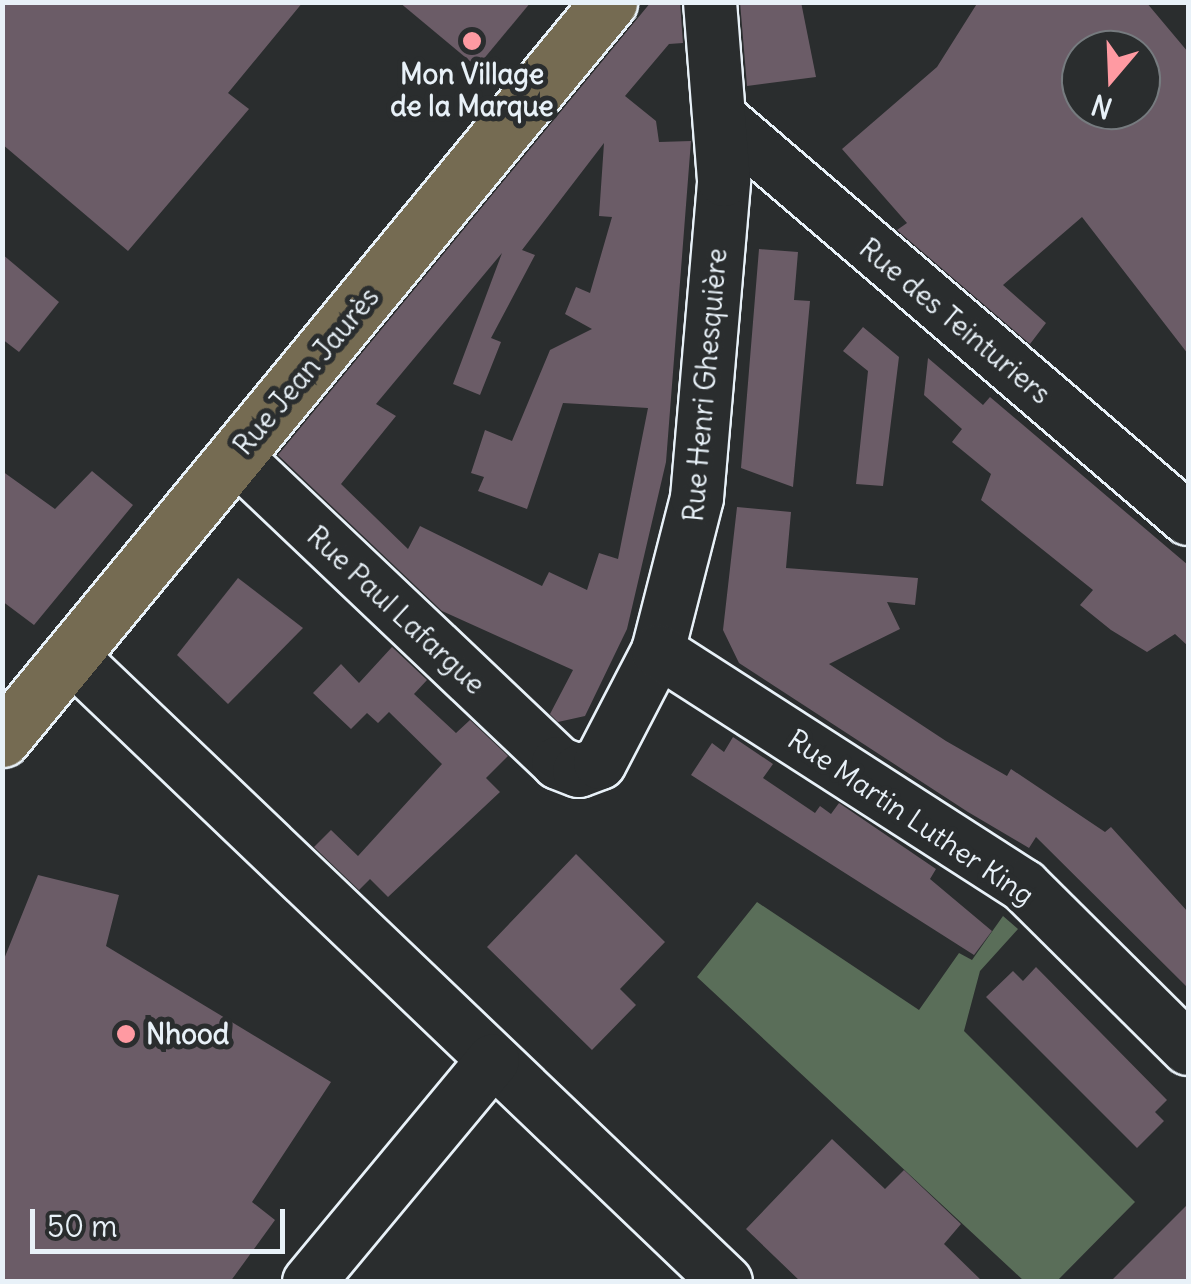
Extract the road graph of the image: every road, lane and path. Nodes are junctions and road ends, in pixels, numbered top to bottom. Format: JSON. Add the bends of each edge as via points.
{"nodes":[{"id":1,"x":609,"y":2,"type":"edge"},
{"id":2,"x":710,"y":2,"type":"edge"},
{"id":3,"x":724,"y":120,"type":"junction"},
{"id":4,"x":235,"y":456,"type":"junction"},
{"id":5,"x":1188,"y":519,"type":"edge"},
{"id":6,"x":658,"y":651,"type":"junction"},
{"id":7,"x":70,"y":656,"type":"junction"},
{"id":8,"x":2,"y":740,"type":"edge"},
{"id":9,"x":558,"y":763,"type":"joint"},
{"id":10,"x":1188,"y":1049,"type":"edge"},
{"id":11,"x":493,"y":1060,"type":"junction"},
{"id":12,"x":309,"y":1282,"type":"edge"},
{"id":13,"x":726,"y":1282,"type":"edge"}],
"edges":[{"from":1,"to":4,"type":"main road","name":"Rue Jean Jaurès"},
{"from":2,"to":3,"type":"street","name":"Rue Henri Ghesquière"},
{"from":3,"to":5,"type":"street","name":"Rue des Teinturiers"},
{"from":3,"to":6,"type":"street","name":"Rue Henri Ghesquière","via":[[703,455]]},
{"from":4,"to":7,"type":"main road","name":"Rue Jean Jaurès"},
{"from":4,"to":9,"type":"street","name":"Rue Paul Lafargue"},
{"from":6,"to":9,"type":"street","name":"Rue Henri Ghesquière","via":[[612,751],[590,769]]},
{"from":6,"to":10,"type":"street","name":"Rue Martin Luther King","via":[[1024,886]]},
{"from":7,"to":8,"type":"main road","name":"Rue Jean Jaurès"},
{"from":7,"to":11,"type":"street"},
{"from":11,"to":12,"type":"street"},
{"from":11,"to":13,"type":"street"}]}
